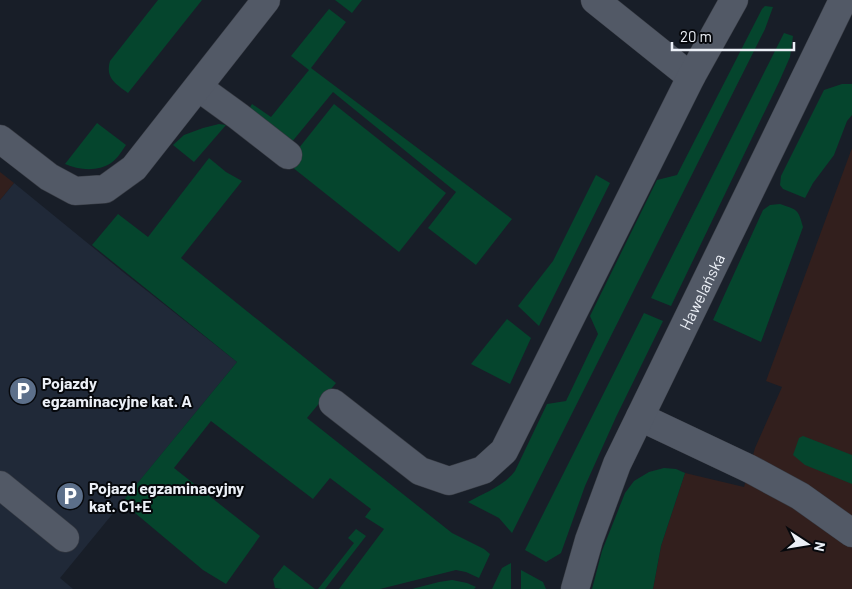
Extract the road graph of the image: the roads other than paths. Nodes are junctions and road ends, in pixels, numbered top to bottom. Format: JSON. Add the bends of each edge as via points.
{"nodes":[{"id":1,"x":266,"y":0,"type":"edge"},
{"id":2,"x":595,"y":0,"type":"edge"},
{"id":3,"x":734,"y":0,"type":"edge"},
{"id":4,"x":843,"y":0,"type":"edge"},
{"id":5,"x":691,"y":77,"type":"junction"},
{"id":6,"x":198,"y":87,"type":"junction"},
{"id":7,"x":0,"y":139,"type":"edge"},
{"id":8,"x":288,"y":155,"type":"dead end"},
{"id":9,"x":333,"y":403,"type":"dead end"},
{"id":10,"x":640,"y":417,"type":"junction"},
{"id":11,"x":0,"y":485,"type":"edge"},
{"id":12,"x":852,"y":533,"type":"edge"},
{"id":13,"x":65,"y":538,"type":"dead end"},
{"id":14,"x":575,"y":589,"type":"edge"}],
"edges":[{"from":1,"to":6,"type":"street"},
{"from":2,"to":5,"type":"street"},
{"from":3,"to":5,"type":"street"},
{"from":4,"to":10,"type":"street","name":"Hawelańska"},
{"from":5,"to":9,"type":"street","via":[[504,451],[483,470],[449,481],[420,471]]},
{"from":6,"to":7,"type":"street","via":[[134,168],[105,189],[75,191],[48,177]]},
{"from":6,"to":8,"type":"street"},
{"from":10,"to":12,"type":"street","via":[[800,496]]},
{"from":10,"to":14,"type":"street","name":"Hawelańska","via":[[605,497]]},
{"from":11,"to":13,"type":"street"}]}
